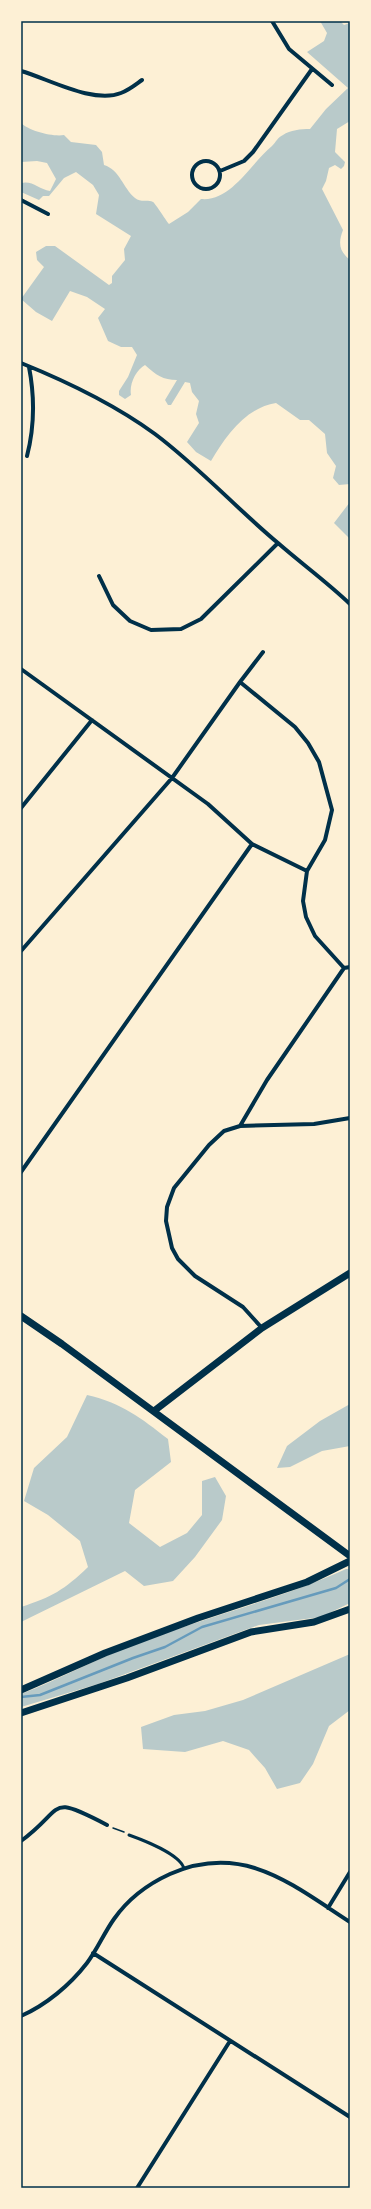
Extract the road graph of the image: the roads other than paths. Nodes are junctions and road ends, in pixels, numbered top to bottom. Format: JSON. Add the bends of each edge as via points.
{"nodes":[{"id":1,"x":272,"y":21,"type":"edge"},
{"id":2,"x":312,"y":70,"type":"junction"},
{"id":3,"x":21,"y":71,"type":"edge"},
{"id":4,"x":142,"y":80,"type":"dead end"},
{"id":5,"x":332,"y":85,"type":"dead end"},
{"id":6,"x":220,"y":170,"type":"junction"},
{"id":7,"x":21,"y":200,"type":"edge"},
{"id":8,"x":48,"y":214,"type":"dead end"},
{"id":9,"x":21,"y":363,"type":"edge"},
{"id":10,"x":29,"y":367,"type":"junction"},
{"id":11,"x":27,"y":456,"type":"dead end"},
{"id":12,"x":278,"y":543,"type":"junction"},
{"id":13,"x":99,"y":576,"type":"dead end"},
{"id":14,"x":350,"y":604,"type":"edge"},
{"id":15,"x":262,"y":652,"type":"dead end"},
{"id":16,"x":21,"y":669,"type":"edge"},
{"id":17,"x":240,"y":682,"type":"junction"},
{"id":18,"x":92,"y":720,"type":"junction"},
{"id":19,"x":172,"y":778,"type":"junction"},
{"id":20,"x":21,"y":808,"type":"edge"},
{"id":21,"x":252,"y":844,"type":"junction"},
{"id":22,"x":307,"y":871,"type":"junction"},
{"id":23,"x":21,"y":951,"type":"edge"},
{"id":24,"x":350,"y":967,"type":"edge"},
{"id":25,"x":344,"y":968,"type":"junction"},
{"id":26,"x":350,"y":1118,"type":"edge"},
{"id":27,"x":240,"y":1126,"type":"junction"},
{"id":28,"x":21,"y":1172,"type":"edge"},
{"id":29,"x":350,"y":1273,"type":"edge"},
{"id":30,"x":21,"y":1316,"type":"edge"},
{"id":31,"x":262,"y":1328,"type":"junction"},
{"id":32,"x":154,"y":1411,"type":"junction"},
{"id":33,"x":350,"y":1556,"type":"edge"},
{"id":34,"x":350,"y":1561,"type":"edge"},
{"id":35,"x":350,"y":1608,"type":"edge"},
{"id":36,"x":21,"y":1690,"type":"edge"},
{"id":37,"x":21,"y":1713,"type":"edge"},
{"id":38,"x":106,"y":1825,"type":"road end"},
{"id":39,"x":129,"y":1835,"type":"road end"},
{"id":40,"x":21,"y":1841,"type":"edge"},
{"id":41,"x":184,"y":1868,"type":"junction"},
{"id":42,"x":350,"y":1872,"type":"edge"},
{"id":43,"x":328,"y":1908,"type":"junction"},
{"id":44,"x":350,"y":1922,"type":"edge"},
{"id":45,"x":93,"y":1953,"type":"junction"},
{"id":46,"x":21,"y":2016,"type":"edge"},
{"id":47,"x":230,"y":2041,"type":"junction"},
{"id":48,"x":350,"y":2117,"type":"edge"},
{"id":49,"x":137,"y":2188,"type":"edge"}],
"edges":[{"from":1,"to":2,"type":"street","via":[[289,49]]},
{"from":2,"to":5,"type":"street"},
{"from":2,"to":6,"type":"street","via":[[253,152],[244,160]]},
{"from":3,"to":4,"type":"street","via":[[83,93],[101,95],[120,94]]},
{"from":6,"to":6,"type":"street","via":[[206,162],[194,169],[191,177],[195,185],[206,188],[218,183]]},
{"from":7,"to":8,"type":"street"},
{"from":9,"to":10,"type":"street"},
{"from":10,"to":11,"type":"street","via":[[35,404]]},
{"from":10,"to":12,"type":"street","via":[[91,394],[154,434]]},
{"from":12,"to":13,"type":"street","via":[[206,615],[181,629],[151,630],[130,622],[113,605]]},
{"from":12,"to":14,"type":"street"},
{"from":15,"to":17,"type":"street"},
{"from":16,"to":18,"type":"street"},
{"from":17,"to":19,"type":"street"},
{"from":17,"to":22,"type":"street","via":[[294,727],[308,743],[319,762],[332,810],[325,840]]},
{"from":18,"to":19,"type":"street"},
{"from":18,"to":20,"type":"street"},
{"from":19,"to":21,"type":"street","via":[[208,804]]},
{"from":19,"to":23,"type":"street"},
{"from":21,"to":22,"type":"street"},
{"from":21,"to":28,"type":"street"},
{"from":22,"to":25,"type":"street","via":[[303,901],[311,928],[322,946]]},
{"from":24,"to":25,"type":"street"},
{"from":25,"to":27,"type":"street"},
{"from":26,"to":27,"type":"street","via":[[314,1124]]},
{"from":27,"to":31,"type":"street","via":[[224,1131],[209,1145],[174,1188],[167,1207],[167,1232],[172,1248],[184,1267],[244,1307]]},
{"from":29,"to":31,"type":"street"},
{"from":30,"to":32,"type":"street"},
{"from":31,"to":32,"type":"street"},
{"from":32,"to":33,"type":"street"},
{"from":34,"to":36,"type":"street","via":[[307,1582],[184,1623],[105,1653]]},
{"from":35,"to":37,"type":"street","via":[[314,1622],[251,1632],[128,1678]]},
{"from":38,"to":40,"type":"street","via":[[78,1810],[63,1806],[52,1812]]},
{"from":39,"to":41,"type":"lane","via":[[159,1848],[182,1863]]},
{"from":41,"to":43,"type":"street","via":[[210,1862],[247,1865],[276,1876]]},
{"from":41,"to":45,"type":"street","via":[[150,1885],[134,1897],[115,1917]]},
{"from":42,"to":43,"type":"street"},
{"from":43,"to":44,"type":"street"},
{"from":45,"to":46,"type":"street","via":[[88,1962],[48,2001]]},
{"from":45,"to":47,"type":"street"},
{"from":47,"to":48,"type":"street"},
{"from":47,"to":49,"type":"street"}]}
